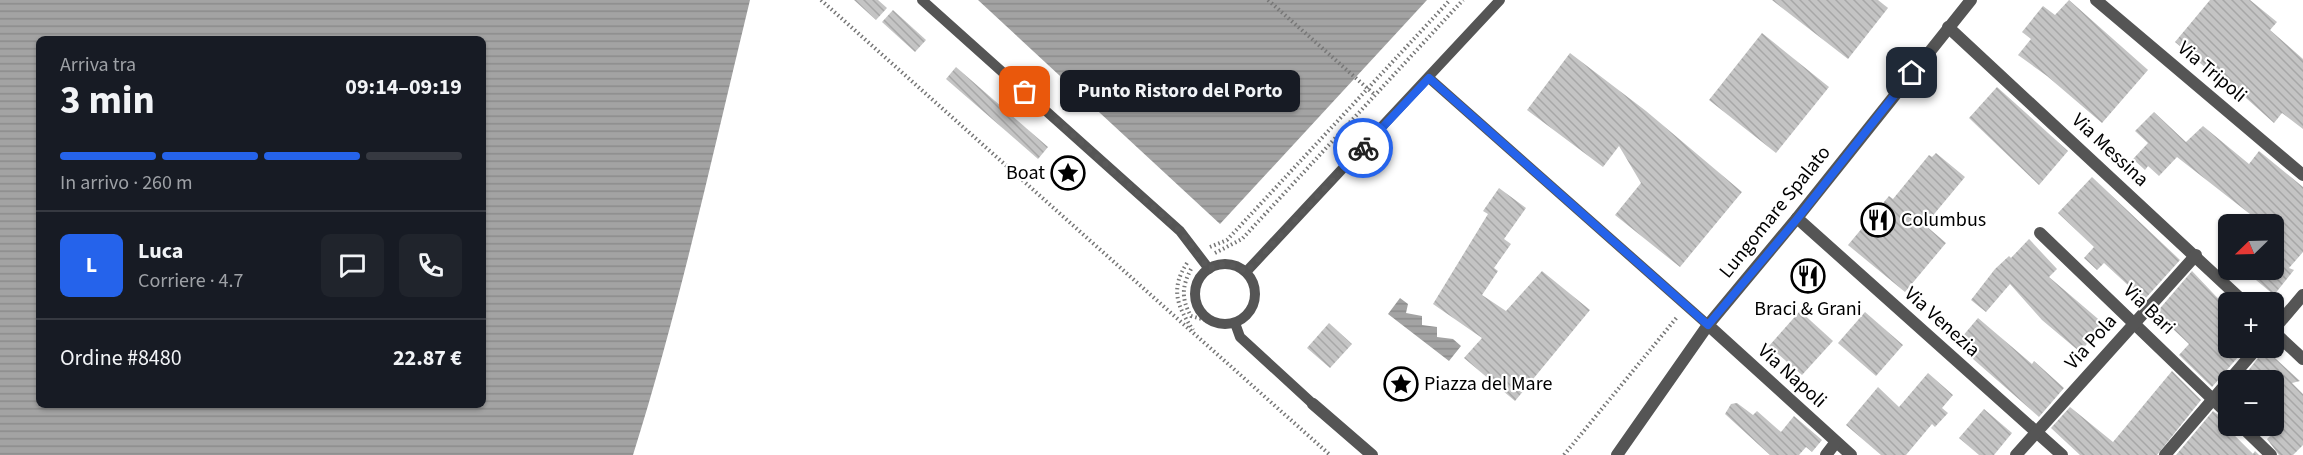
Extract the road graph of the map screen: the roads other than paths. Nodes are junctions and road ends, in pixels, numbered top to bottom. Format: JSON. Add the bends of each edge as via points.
{"nodes":[{"id":1,"x":922,"y":0,"type":"edge"},
{"id":2,"x":1500,"y":0,"type":"edge"},
{"id":3,"x":1971,"y":0,"type":"edge"},
{"id":4,"x":2096,"y":0,"type":"edge"},
{"id":5,"x":1948,"y":27,"type":"junction"},
{"id":6,"x":1429,"y":78,"type":"junction"},
{"id":7,"x":2303,"y":175,"type":"edge"},
{"id":8,"x":1797,"y":219,"type":"junction"},
{"id":9,"x":2040,"y":233,"type":"dead end"},
{"id":10,"x":2196,"y":255,"type":"junction"},
{"id":11,"x":1203,"y":261,"type":"junction"},
{"id":12,"x":1246,"y":272,"type":"junction"},
{"id":13,"x":2234,"y":292,"type":"edge"},
{"id":14,"x":2303,"y":295,"type":"edge"},
{"id":15,"x":2284,"y":318,"type":"edge"},
{"id":16,"x":2135,"y":322,"type":"junction"},
{"id":17,"x":1235,"y":323,"type":"junction"},
{"id":18,"x":1708,"y":325,"type":"junction"},
{"id":19,"x":2284,"y":340,"type":"edge"},
{"id":20,"x":2248,"y":358,"type":"edge"},
{"id":21,"x":2303,"y":359,"type":"edge"},
{"id":22,"x":2213,"y":399,"type":"junction"},
{"id":23,"x":1313,"y":404,"type":"joint"},
{"id":24,"x":2218,"y":404,"type":"edge"},
{"id":25,"x":2036,"y":432,"type":"junction"},
{"id":26,"x":2251,"y":436,"type":"edge"},
{"id":27,"x":1836,"y":442,"type":"junction"},
{"id":28,"x":1372,"y":455,"type":"edge"},
{"id":29,"x":1617,"y":455,"type":"edge"},
{"id":30,"x":1826,"y":455,"type":"edge"},
{"id":31,"x":1851,"y":455,"type":"edge"},
{"id":32,"x":2016,"y":455,"type":"edge"},
{"id":33,"x":2062,"y":455,"type":"edge"},
{"id":34,"x":2165,"y":455,"type":"edge"},
{"id":35,"x":2271,"y":455,"type":"edge"}],
"edges":[{"from":1,"to":11,"type":"lane","via":[[1180,231]]},
{"from":2,"to":6,"type":"lane"},
{"from":3,"to":5,"type":"street","name":"Lungomare Spalato"},
{"from":4,"to":7,"type":"street","name":"Via Tripoli"},
{"from":5,"to":8,"type":"street","name":"Lungomare Spalato"},
{"from":5,"to":10,"type":"street","name":"Via Messina"},
{"from":6,"to":12,"type":"lane"},
{"from":6,"to":18,"type":"lane"},
{"from":8,"to":18,"type":"street","name":"Lungomare Spalato"},
{"from":8,"to":25,"type":"street","name":"Via Venezia"},
{"from":9,"to":16,"type":"street","name":"Via Bari"},
{"from":10,"to":13,"type":"street","name":"Via Messina"},
{"from":10,"to":16,"type":"street","name":"Via Pola"},
{"from":11,"to":12,"type":"lane","via":[[1229,264]]},
{"from":11,"to":17,"type":"lane","via":[[1195,300],[1198,309],[1212,322]]},
{"from":12,"to":17,"type":"lane","via":[[1255,298],[1247,315]]},
{"from":14,"to":15,"type":"street"},
{"from":16,"to":22,"type":"street","name":"Via Bari"},
{"from":16,"to":25,"type":"street","name":"Via Pola"},
{"from":17,"to":23,"type":"lane","via":[[1240,337]]},
{"from":18,"to":27,"type":"street","name":"Via Napoli"},
{"from":18,"to":29,"type":"street","name":"Lungomare Spalato"},
{"from":19,"to":21,"type":"street"},
{"from":20,"to":22,"type":"street"},
{"from":22,"to":24,"type":"street","name":"Via Bari"},
{"from":22,"to":34,"type":"street"},
{"from":23,"to":28,"type":"street"},
{"from":25,"to":32,"type":"street","name":"Via Pola"},
{"from":25,"to":33,"type":"street","name":"Via Venezia"},
{"from":26,"to":35,"type":"street"},
{"from":27,"to":30,"type":"street"},
{"from":27,"to":31,"type":"street","name":"Via Napoli"}]}
